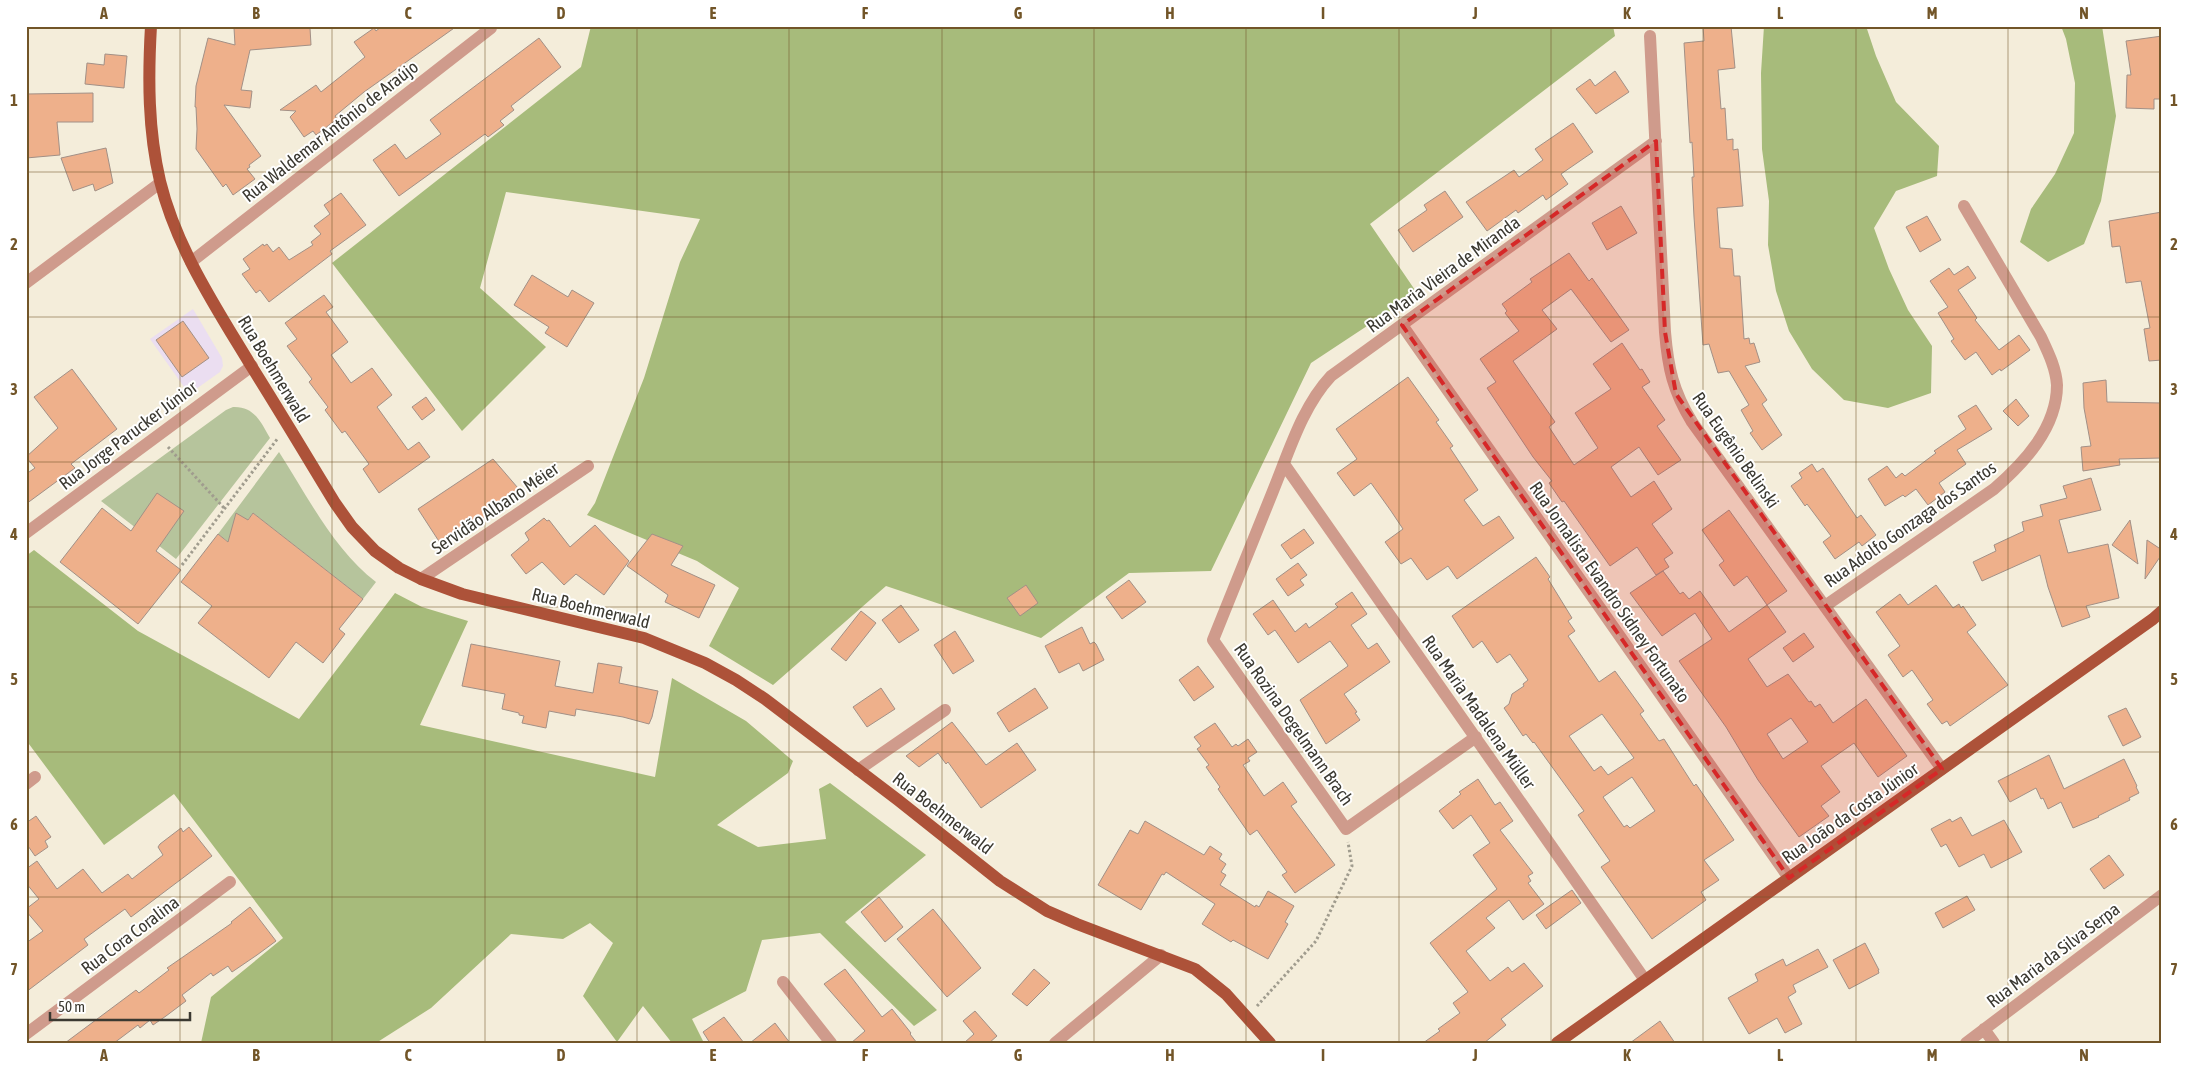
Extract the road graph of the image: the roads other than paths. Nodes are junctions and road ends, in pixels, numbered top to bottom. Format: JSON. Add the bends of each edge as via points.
{"nodes":[{"id":1,"x":151,"y":26,"type":"edge"},
{"id":2,"x":491,"y":28,"type":"dead end"},
{"id":3,"x":1650,"y":36,"type":"dead end"},
{"id":4,"x":1656,"y":141,"type":"junction"},
{"id":5,"x":160,"y":183,"type":"junction"},
{"id":6,"x":1964,"y":206,"type":"dead end"},
{"id":7,"x":191,"y":262,"type":"junction"},
{"id":8,"x":26,"y":283,"type":"edge"},
{"id":9,"x":1402,"y":325,"type":"junction"},
{"id":10,"x":252,"y":366,"type":"junction"},
{"id":11,"x":1284,"y":464,"type":"junction"},
{"id":12,"x":588,"y":466,"type":"dead end"},
{"id":13,"x":26,"y":533,"type":"edge"},
{"id":14,"x":421,"y":579,"type":"junction"},
{"id":15,"x":1825,"y":606,"type":"junction"},
{"id":16,"x":2162,"y":611,"type":"edge"},
{"id":17,"x":945,"y":710,"type":"dead end"},
{"id":18,"x":1476,"y":737,"type":"junction"},
{"id":19,"x":1942,"y":769,"type":"junction"},
{"id":20,"x":858,"y":770,"type":"junction"},
{"id":21,"x":1789,"y":878,"type":"junction"},
{"id":22,"x":230,"y":882,"type":"dead end"},
{"id":23,"x":2162,"y":895,"type":"edge"},
{"id":24,"x":1161,"y":954,"type":"junction"},
{"id":25,"x":1645,"y":980,"type":"junction"},
{"id":26,"x":783,"y":982,"type":"dead end"},
{"id":27,"x":1984,"y":1029,"type":"junction"},
{"id":28,"x":26,"y":1034,"type":"edge"},
{"id":29,"x":830,"y":1043,"type":"edge"},
{"id":30,"x":1055,"y":1043,"type":"edge"},
{"id":31,"x":1270,"y":1043,"type":"edge"},
{"id":32,"x":1557,"y":1043,"type":"edge"},
{"id":33,"x":1966,"y":1043,"type":"edge"},
{"id":34,"x":1994,"y":1043,"type":"edge"}],
"edges":[{"from":1,"to":5,"type":"main road","name":"Rua Boehmerwald","via":[[150,121]]},
{"from":2,"to":7,"type":"street","name":"Rua Waldemar Antônio de Araújo"},
{"from":3,"to":4,"type":"street","name":"Rua Eugênio Belinski"},
{"from":4,"to":9,"type":"street","name":"Rua Maria Vieira de Miranda"},
{"from":4,"to":15,"type":"street","name":"Rua Eugênio Belinski","via":[[1665,332],[1676,394],[1692,422]]},
{"from":5,"to":7,"type":"main road","name":"Rua Boehmerwald"},
{"from":5,"to":8,"type":"street"},
{"from":6,"to":15,"type":"street","name":"Rua Adolfo Gonzaga dos Santos","via":[[2051,358],[2056,385],[2052,411],[2032,451],[1994,489]]},
{"from":7,"to":10,"type":"main road","name":"Rua Boehmerwald"},
{"from":9,"to":11,"type":"street","name":"Rua Maria Vieira de Miranda","via":[[1331,376],[1317,391]]},
{"from":9,"to":21,"type":"street","name":"Rua Jornalista Evandro Sidney Fortunato"},
{"from":10,"to":13,"type":"street","name":"Rua Jorge Parucker Júnior"},
{"from":10,"to":14,"type":"main road","name":"Rua Boehmerwald","via":[[352,527],[375,551],[398,568]]},
{"from":11,"to":18,"type":"street","name":"Rua Maria Madalena Müller"},
{"from":11,"to":18,"type":"street","name":"Rua Rozina Degelmann Brach","via":[[1213,640],[1346,829]]},
{"from":12,"to":14,"type":"street","name":"Servidão Albano Méier"},
{"from":14,"to":20,"type":"main road","name":"Rua Boehmerwald","via":[[462,594],[621,632],[671,648],[736,680]]},
{"from":15,"to":19,"type":"street","name":"Rua Eugênio Belinski"},
{"from":16,"to":19,"type":"main road","name":"Rua João da Costa Júnior"},
{"from":17,"to":20,"type":"street"},
{"from":18,"to":25,"type":"street","name":"Rua Maria Madalena Müller"},
{"from":19,"to":21,"type":"main road","name":"Rua João da Costa Júnior"},
{"from":20,"to":24,"type":"main road","name":"Rua Boehmerwald","via":[[1000,881],[1047,910]]},
{"from":21,"to":25,"type":"main road","name":"Rua João da Costa Júnior"},
{"from":22,"to":28,"type":"street","name":"Rua Cora Coralina"},
{"from":23,"to":27,"type":"street","name":"Rua Maria da Silva Serpa"},
{"from":24,"to":30,"type":"street"},
{"from":24,"to":31,"type":"main road","name":"Rua Boehmerwald","via":[[1195,968],[1211,980]]},
{"from":25,"to":32,"type":"main road","name":"Rua João da Costa Júnior"},
{"from":26,"to":29,"type":"street"},
{"from":27,"to":33,"type":"street","name":"Rua Maria da Silva Serpa"},
{"from":27,"to":34,"type":"street"}]}
